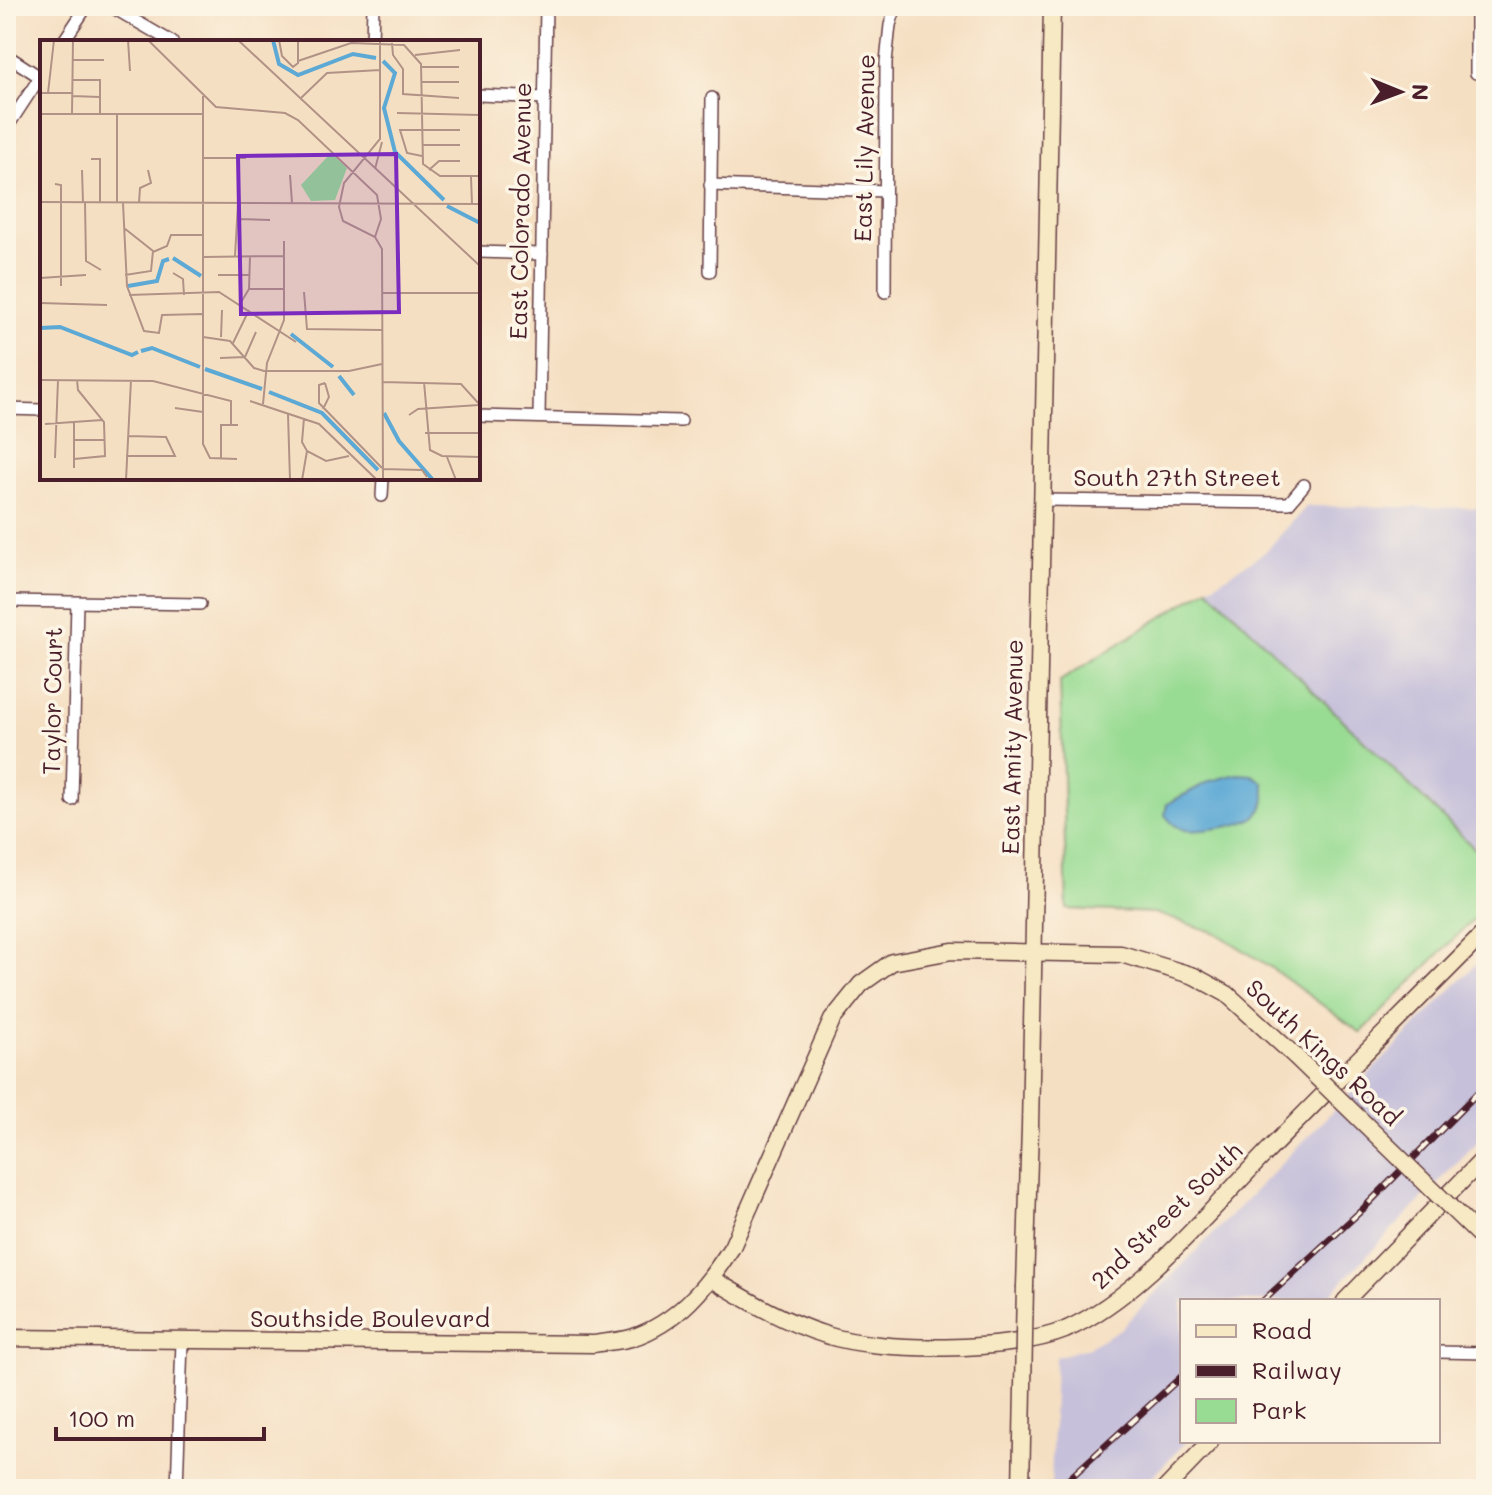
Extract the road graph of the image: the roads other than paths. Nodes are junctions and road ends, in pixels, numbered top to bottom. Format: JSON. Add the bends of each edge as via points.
{"nodes":[{"id":1,"x":87,"y":6,"type":"edge"},
{"id":2,"x":110,"y":6,"type":"edge"},
{"id":3,"x":373,"y":6,"type":"edge"},
{"id":4,"x":546,"y":6,"type":"edge"},
{"id":5,"x":896,"y":6,"type":"edge"},
{"id":6,"x":1052,"y":6,"type":"edge"},
{"id":7,"x":1476,"y":6,"type":"edge"},
{"id":8,"x":64,"y":40,"type":"edge"},
{"id":9,"x":169,"y":40,"type":"edge"},
{"id":10,"x":372,"y":40,"type":"edge"},
{"id":11,"x":6,"y":55,"type":"edge"},
{"id":12,"x":1476,"y":73,"type":"dead end"},
{"id":13,"x":40,"y":74,"type":"edge"},
{"id":14,"x":40,"y":77,"type":"edge"},
{"id":15,"x":480,"y":95,"type":"edge"},
{"id":16,"x":545,"y":98,"type":"junction"},
{"id":17,"x":712,"y":98,"type":"dead end"},
{"id":18,"x":6,"y":129,"type":"edge"},
{"id":19,"x":710,"y":185,"type":"junction"},
{"id":20,"x":885,"y":191,"type":"junction"},
{"id":21,"x":480,"y":252,"type":"edge"},
{"id":22,"x":542,"y":254,"type":"junction"},
{"id":23,"x":710,"y":271,"type":"dead end"},
{"id":24,"x":885,"y":292,"type":"dead end"},
{"id":25,"x":6,"y":409,"type":"edge"},
{"id":26,"x":40,"y":410,"type":"edge"},
{"id":27,"x":480,"y":416,"type":"edge"},
{"id":28,"x":539,"y":417,"type":"junction"},
{"id":29,"x":681,"y":421,"type":"dead end"},
{"id":30,"x":383,"y":480,"type":"edge"},
{"id":31,"x":1304,"y":485,"type":"dead end"},
{"id":32,"x":382,"y":496,"type":"dead end"},
{"id":33,"x":1043,"y":500,"type":"junction"},
{"id":34,"x":6,"y":601,"type":"edge"},
{"id":35,"x":77,"y":603,"type":"junction"},
{"id":36,"x":200,"y":604,"type":"dead end"},
{"id":37,"x":72,"y":800,"type":"dead end"},
{"id":38,"x":1486,"y":931,"type":"edge"},
{"id":39,"x":1033,"y":952,"type":"junction"},
{"id":40,"x":1486,"y":1156,"type":"edge"},
{"id":41,"x":1483,"y":1239,"type":"edge"},
{"id":42,"x":712,"y":1279,"type":"junction"},
{"id":43,"x":1352,"y":1299,"type":"edge"},
{"id":44,"x":6,"y":1338,"type":"edge"},
{"id":45,"x":182,"y":1341,"type":"junction"},
{"id":46,"x":1440,"y":1352,"type":"edge"},
{"id":47,"x":1486,"y":1353,"type":"edge"},
{"id":48,"x":1209,"y":1443,"type":"edge"},
{"id":49,"x":177,"y":1489,"type":"edge"},
{"id":50,"x":1021,"y":1489,"type":"edge"},
{"id":51,"x":1165,"y":1489,"type":"edge"}],
"edges":[{"from":1,"to":8,"type":"street"},
{"from":2,"to":9,"type":"street"},
{"from":3,"to":10,"type":"street"},
{"from":4,"to":16,"type":"street","name":"East Colorado Avenue"},
{"from":5,"to":20,"type":"street","name":"East Lily Avenue","via":[[886,62]]},
{"from":6,"to":33,"type":"main road","name":"East Amity Avenue"},
{"from":7,"to":12,"type":"street"},
{"from":11,"to":13,"type":"street"},
{"from":14,"to":18,"type":"street"},
{"from":15,"to":16,"type":"street"},
{"from":16,"to":22,"type":"street","name":"East Colorado Avenue"},
{"from":17,"to":19,"type":"street"},
{"from":19,"to":20,"type":"street"},
{"from":19,"to":23,"type":"street"},
{"from":20,"to":24,"type":"street","name":"East Lily Avenue"},
{"from":21,"to":22,"type":"street"},
{"from":22,"to":28,"type":"street","name":"East Colorado Avenue"},
{"from":25,"to":26,"type":"street"},
{"from":27,"to":28,"type":"street"},
{"from":28,"to":29,"type":"street"},
{"from":30,"to":32,"type":"street"},
{"from":31,"to":33,"type":"street","name":"South 27th Street","via":[[1289,503]]},
{"from":33,"to":39,"type":"main road","name":"East Amity Avenue"},
{"from":34,"to":35,"type":"street"},
{"from":35,"to":36,"type":"street"},
{"from":35,"to":37,"type":"street","name":"Taylor Court"},
{"from":38,"to":42,"type":"main road","name":"2nd Street South","via":[[1157,1264],[1101,1311],[1064,1330],[994,1346],[875,1345],[794,1324]]},
{"from":39,"to":41,"type":"main road","name":"South Kings Road","bridge":true,"via":[[1121,954],[1194,976],[1227,994]]},
{"from":39,"to":42,"type":"main road","name":"South Kings Road","via":[[924,955],[892,962],[861,984],[832,1020],[732,1247]]},
{"from":39,"to":50,"type":"main road","name":"East Amity Avenue","bridge":true},
{"from":40,"to":43,"type":"main road"},
{"from":42,"to":45,"type":"main road","name":"Southside Boulevard","via":[[688,1305],[657,1325],[631,1338],[594,1344]]},
{"from":44,"to":45,"type":"main road","name":"Southside Boulevard"},
{"from":45,"to":49,"type":"street"},
{"from":46,"to":47,"type":"street"},
{"from":48,"to":51,"type":"main road"}]}
